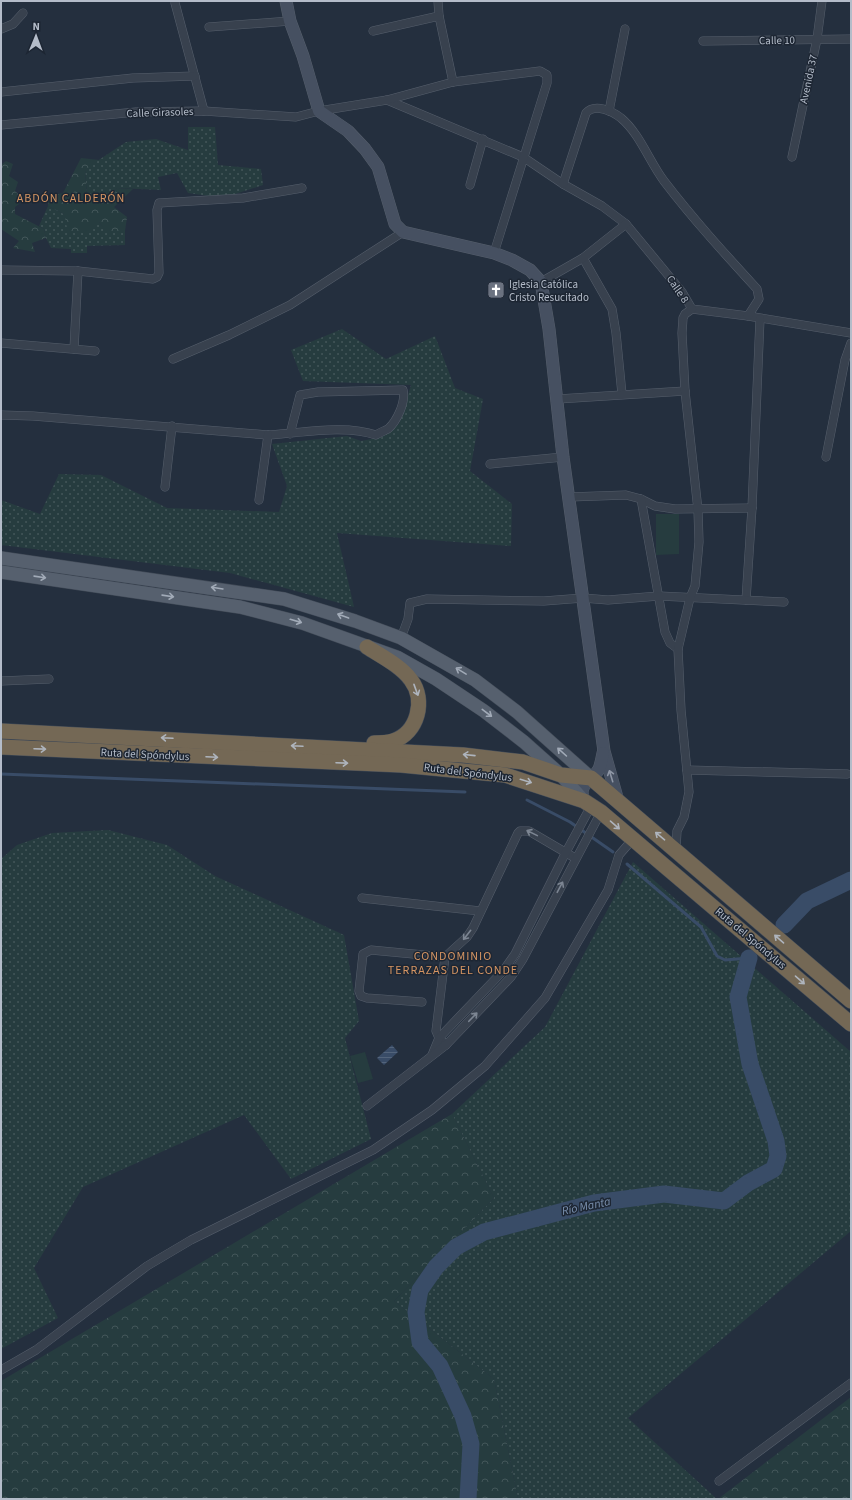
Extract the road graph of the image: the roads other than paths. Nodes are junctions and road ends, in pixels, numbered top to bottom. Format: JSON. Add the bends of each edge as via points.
{"nodes":[{"id":1,"x":286,"y":1,"type":"edge"},
{"id":2,"x":438,"y":1,"type":"edge"},
{"id":3,"x":822,"y":1,"type":"edge"},
{"id":4,"x":175,"y":3,"type":"dead end"},
{"id":5,"x":23,"y":13,"type":"dead end"},
{"id":6,"x":439,"y":16,"type":"junction"},
{"id":7,"x":290,"y":21,"type":"junction"},
{"id":8,"x":209,"y":27,"type":"dead end"},
{"id":9,"x":1,"y":29,"type":"edge"},
{"id":10,"x":625,"y":29,"type":"dead end"},
{"id":11,"x":373,"y":31,"type":"dead end"},
{"id":12,"x":817,"y":39,"type":"junction"},
{"id":13,"x":851,"y":39,"type":"edge"},
{"id":14,"x":703,"y":41,"type":"dead end"},
{"id":15,"x":195,"y":76,"type":"junction"},
{"id":16,"x":453,"y":82,"type":"junction"},
{"id":17,"x":1,"y":92,"type":"edge"},
{"id":18,"x":387,"y":100,"type":"junction"},
{"id":19,"x":204,"y":111,"type":"junction"},
{"id":20,"x":319,"y":111,"type":"junction"},
{"id":21,"x":609,"y":111,"type":"junction"},
{"id":22,"x":1,"y":125,"type":"edge"},
{"id":23,"x":483,"y":139,"type":"junction"},
{"id":24,"x":523,"y":157,"type":"junction"},
{"id":25,"x":792,"y":157,"type":"dead end"},
{"id":26,"x":563,"y":184,"type":"junction"},
{"id":27,"x":470,"y":185,"type":"dead end"},
{"id":28,"x":302,"y":188,"type":"dead end"},
{"id":29,"x":626,"y":224,"type":"junction"},
{"id":30,"x":403,"y":232,"type":"junction"},
{"id":31,"x":494,"y":252,"type":"junction"},
{"id":32,"x":583,"y":258,"type":"junction"},
{"id":33,"x":1,"y":270,"type":"edge"},
{"id":34,"x":78,"y":271,"type":"junction"},
{"id":35,"x":541,"y":282,"type":"junction"},
{"id":36,"x":692,"y":309,"type":"junction"},
{"id":37,"x":748,"y":316,"type":"junction"},
{"id":38,"x":760,"y":319,"type":"junction"},
{"id":39,"x":851,"y":333,"type":"edge"},
{"id":40,"x":1,"y":343,"type":"edge"},
{"id":41,"x":851,"y":343,"type":"edge"},
{"id":42,"x":74,"y":349,"type":"junction"},
{"id":43,"x":95,"y":351,"type":"dead end"},
{"id":44,"x":172,"y":359,"type":"dead end"},
{"id":45,"x":685,"y":391,"type":"junction"},
{"id":46,"x":622,"y":394,"type":"junction"},
{"id":47,"x":558,"y":399,"type":"junction"},
{"id":48,"x":1,"y":415,"type":"edge"},
{"id":49,"x":172,"y":426,"type":"junction"},
{"id":50,"x":290,"y":434,"type":"junction"},
{"id":51,"x":268,"y":435,"type":"junction"},
{"id":52,"x":563,"y":457,"type":"junction"},
{"id":53,"x":826,"y":457,"type":"dead end"},
{"id":54,"x":490,"y":464,"type":"dead end"},
{"id":55,"x":165,"y":487,"type":"dead end"},
{"id":56,"x":569,"y":497,"type":"junction"},
{"id":57,"x":641,"y":499,"type":"junction"},
{"id":58,"x":259,"y":500,"type":"dead end"},
{"id":59,"x":752,"y":508,"type":"junction"},
{"id":60,"x":698,"y":510,"type":"junction"},
{"id":61,"x":1,"y":558,"type":"edge"},
{"id":62,"x":1,"y":572,"type":"edge"},
{"id":63,"x":659,"y":596,"type":"junction"},
{"id":64,"x":583,"y":598,"type":"junction"},
{"id":65,"x":690,"y":598,"type":"junction"},
{"id":66,"x":746,"y":600,"type":"junction"},
{"id":67,"x":784,"y":602,"type":"dead end"},
{"id":68,"x":401,"y":638,"type":"junction"},
{"id":69,"x":367,"y":647,"type":"junction"},
{"id":70,"x":678,"y":649,"type":"junction"},
{"id":71,"x":49,"y":679,"type":"dead end"},
{"id":72,"x":1,"y":681,"type":"edge"},
{"id":73,"x":1,"y":730,"type":"edge"},
{"id":74,"x":1,"y":747,"type":"edge"},
{"id":75,"x":336,"y":748,"type":"junction"},
{"id":76,"x":604,"y":752,"type":"junction"},
{"id":77,"x":687,"y":770,"type":"junction"},
{"id":78,"x":847,"y":774,"type":"dead end"},
{"id":79,"x":561,"y":775,"type":"junction"},
{"id":80,"x":591,"y":778,"type":"junction"},
{"id":81,"x":618,"y":801,"type":"junction"},
{"id":82,"x":592,"y":806,"type":"junction"},
{"id":83,"x":632,"y":840,"type":"junction"},
{"id":84,"x":676,"y":849,"type":"junction"},
{"id":85,"x":566,"y":852,"type":"junction"},
{"id":86,"x":575,"y":858,"type":"junction"},
{"id":87,"x":544,"y":896,"type":"junction"},
{"id":88,"x":362,"y":898,"type":"dead end"},
{"id":89,"x":553,"y":900,"type":"junction"},
{"id":90,"x":480,"y":911,"type":"junction"},
{"id":91,"x":523,"y":937,"type":"junction"},
{"id":92,"x":532,"y":941,"type":"junction"},
{"id":93,"x":444,"y":957,"type":"junction"},
{"id":94,"x":503,"y":971,"type":"junction"},
{"id":95,"x":511,"y":977,"type":"junction"},
{"id":96,"x":851,"y":1001,"type":"edge"},
{"id":97,"x":422,"y":1002,"type":"dead end"},
{"id":98,"x":851,"y":1024,"type":"edge"},
{"id":99,"x":440,"y":1038,"type":"junction"},
{"id":100,"x":446,"y":1045,"type":"junction"},
{"id":101,"x":431,"y":1057,"type":"junction"},
{"id":102,"x":367,"y":1106,"type":"dead end"},
{"id":103,"x":1,"y":1370,"type":"edge"},
{"id":104,"x":851,"y":1383,"type":"edge"},
{"id":105,"x":719,"y":1481,"type":"dead end"}],
"edges":[{"from":1,"to":7,"type":"street"},
{"from":2,"to":6,"type":"street"},
{"from":3,"to":12,"type":"street","name":"Avenida 37"},
{"from":4,"to":15,"type":"street"},
{"from":5,"to":9,"type":"street","via":[[12,24]]},
{"from":6,"to":11,"type":"street"},
{"from":6,"to":16,"type":"street"},
{"from":7,"to":8,"type":"street"},
{"from":7,"to":20,"type":"street"},
{"from":10,"to":21,"type":"street"},
{"from":12,"to":13,"type":"street","name":"Calle 10"},
{"from":12,"to":14,"type":"street","name":"Calle 10"},
{"from":12,"to":25,"type":"street","name":"Avenida 37"},
{"from":15,"to":17,"type":"street","via":[[134,78]]},
{"from":15,"to":19,"type":"street"},
{"from":16,"to":18,"type":"street","name":"Calle Girasoles"},
{"from":16,"to":24,"type":"street","name":"Calle Girasoles","via":[[530,71],[540,71],[547,75]]},
{"from":18,"to":20,"type":"street","name":"Calle Girasoles"},
{"from":18,"to":23,"type":"street","name":"Calle 8"},
{"from":19,"to":20,"type":"street","name":"Calle Girasoles","via":[[278,117],[296,117]]},
{"from":19,"to":22,"type":"street","name":"Calle Girasoles","via":[[136,112]]},
{"from":20,"to":30,"type":"street","via":[[348,131],[370,155],[378,167],[395,224]]},
{"from":21,"to":26,"type":"street","via":[[593,108],[586,113]]},
{"from":21,"to":37,"type":"street","via":[[628,125],[663,180],[757,289],[759,299]]},
{"from":23,"to":24,"type":"street","name":"Calle 8"},
{"from":23,"to":27,"type":"street"},
{"from":24,"to":26,"type":"street","name":"Calle 8"},
{"from":24,"to":31,"type":"street"},
{"from":26,"to":29,"type":"street","name":"Calle 8","via":[[602,206]]},
{"from":28,"to":34,"type":"street","via":[[243,198],[159,203],[157,277]]},
{"from":29,"to":32,"type":"street"},
{"from":29,"to":36,"type":"street","name":"Calle 8","via":[[678,286]]},
{"from":30,"to":31,"type":"street"},
{"from":30,"to":44,"type":"street","via":[[290,305]]},
{"from":31,"to":35,"type":"street","via":[[530,270]]},
{"from":32,"to":35,"type":"street"},
{"from":32,"to":46,"type":"street","via":[[612,309]]},
{"from":33,"to":34,"type":"street"},
{"from":34,"to":42,"type":"street"},
{"from":35,"to":47,"type":"street"},
{"from":36,"to":37,"type":"street","name":"Calle 8"},
{"from":36,"to":45,"type":"street","via":[[683,318]]},
{"from":37,"to":38,"type":"street","name":"Calle 8"},
{"from":38,"to":39,"type":"street","name":"Calle 8"},
{"from":38,"to":59,"type":"street"},
{"from":40,"to":42,"type":"street"},
{"from":41,"to":53,"type":"street","via":[[845,360]]},
{"from":42,"to":43,"type":"street"},
{"from":45,"to":46,"type":"street"},
{"from":45,"to":60,"type":"street"},
{"from":46,"to":47,"type":"street"},
{"from":47,"to":52,"type":"street"},
{"from":48,"to":49,"type":"street"},
{"from":49,"to":51,"type":"street"},
{"from":49,"to":55,"type":"street"},
{"from":50,"to":50,"type":"street","via":[[335,430],[364,431],[376,435],[388,428],[402,407],[402,390],[300,394]]},
{"from":50,"to":51,"type":"street"},
{"from":51,"to":58,"type":"street"},
{"from":52,"to":54,"type":"street"},
{"from":52,"to":56,"type":"street"},
{"from":56,"to":57,"type":"street","via":[[626,495]]},
{"from":56,"to":64,"type":"street"},
{"from":57,"to":60,"type":"street","via":[[663,508]]},
{"from":57,"to":63,"type":"street"},
{"from":59,"to":60,"type":"street"},
{"from":59,"to":66,"type":"street"},
{"from":60,"to":65,"type":"street","via":[[696,578]]},
{"from":68,"to":61,"type":"main road","one_way":true,"via":[[327,610],[284,599]]},
{"from":62,"to":69,"type":"main road","one_way":true,"via":[[240,607],[302,623]]},
{"from":63,"to":64,"type":"street","via":[[608,600]]},
{"from":63,"to":65,"type":"street"},
{"from":63,"to":70,"type":"street","via":[[667,639]]},
{"from":64,"to":68,"type":"street","via":[[544,602],[443,598],[420,600],[410,603],[408,619]]},
{"from":64,"to":76,"type":"street"},
{"from":65,"to":66,"type":"street"},
{"from":65,"to":70,"type":"street"},
{"from":66,"to":67,"type":"street"},
{"from":80,"to":68,"type":"main road","one_way":true,"via":[[517,712],[475,680]]},
{"from":69,"to":75,"type":"highway","one_way":true,"via":[[412,680],[418,697],[416,720],[407,733],[393,741]]},
{"from":69,"to":79,"type":"main road","one_way":true,"via":[[397,657],[461,695],[524,742]]},
{"from":70,"to":77,"type":"street"},
{"from":71,"to":72,"type":"street"},
{"from":75,"to":73,"type":"highway","name":"Ruta del Spóndylus","one_way":true},
{"from":74,"to":82,"type":"highway","name":"Ruta del Spóndylus","one_way":true,"via":[[444,768],[505,775]]},
{"from":79,"to":75,"type":"highway","name":"Ruta del Spóndylus","one_way":true,"via":[[523,762],[487,757]]},
{"from":76,"to":80,"type":"street","via":[[600,768]]},
{"from":81,"to":76,"type":"street","one_way":true},
{"from":77,"to":78,"type":"street"},
{"from":77,"to":84,"type":"street","via":[[689,792],[684,817],[677,831]]},
{"from":79,"to":80,"type":"highway","name":"Ruta del Spóndylus"},
{"from":79,"to":82,"type":"main road"},
{"from":80,"to":81,"type":"highway","name":"Ruta del Spóndylus"},
{"from":80,"to":82,"type":"street","via":[[581,791]]},
{"from":84,"to":81,"type":"highway","name":"Ruta del Spóndylus","one_way":true},
{"from":82,"to":83,"type":"highway","name":"Ruta del Spóndylus","one_way":true},
{"from":82,"to":85,"type":"street"},
{"from":82,"to":86,"type":"street","via":[[592,828]]},
{"from":83,"to":98,"type":"highway","name":"Ruta del Spóndylus","one_way":true,"via":[[747,934]]},
{"from":83,"to":103,"type":"street","via":[[619,854],[608,890],[545,998],[485,1066],[432,1110],[373,1150],[261,1204],[172,1251],[147,1266],[36,1350]]},
{"from":96,"to":84,"type":"highway","name":"Ruta del Spóndylus","one_way":true},
{"from":85,"to":86,"type":"street"},
{"from":85,"to":87,"type":"street"},
{"from":85,"to":90,"type":"street","one_way":true,"via":[[529,831],[520,831]]},
{"from":89,"to":86,"type":"street","one_way":true},
{"from":87,"to":89,"type":"street"},
{"from":87,"to":91,"type":"street"},
{"from":88,"to":90,"type":"street"},
{"from":89,"to":92,"type":"street"},
{"from":90,"to":93,"type":"street","one_way":true,"via":[[467,937]]},
{"from":91,"to":92,"type":"street"},
{"from":91,"to":94,"type":"street"},
{"from":92,"to":95,"type":"street"},
{"from":93,"to":97,"type":"street","via":[[371,950],[363,954],[359,992],[361,996]]},
{"from":93,"to":99,"type":"street","via":[[436,1031]]},
{"from":94,"to":95,"type":"street"},
{"from":94,"to":99,"type":"street"},
{"from":100,"to":95,"type":"street","one_way":true},
{"from":99,"to":100,"type":"street"},
{"from":99,"to":101,"type":"street"},
{"from":100,"to":101,"type":"street"},
{"from":101,"to":102,"type":"street"},
{"from":104,"to":105,"type":"street"}]}
